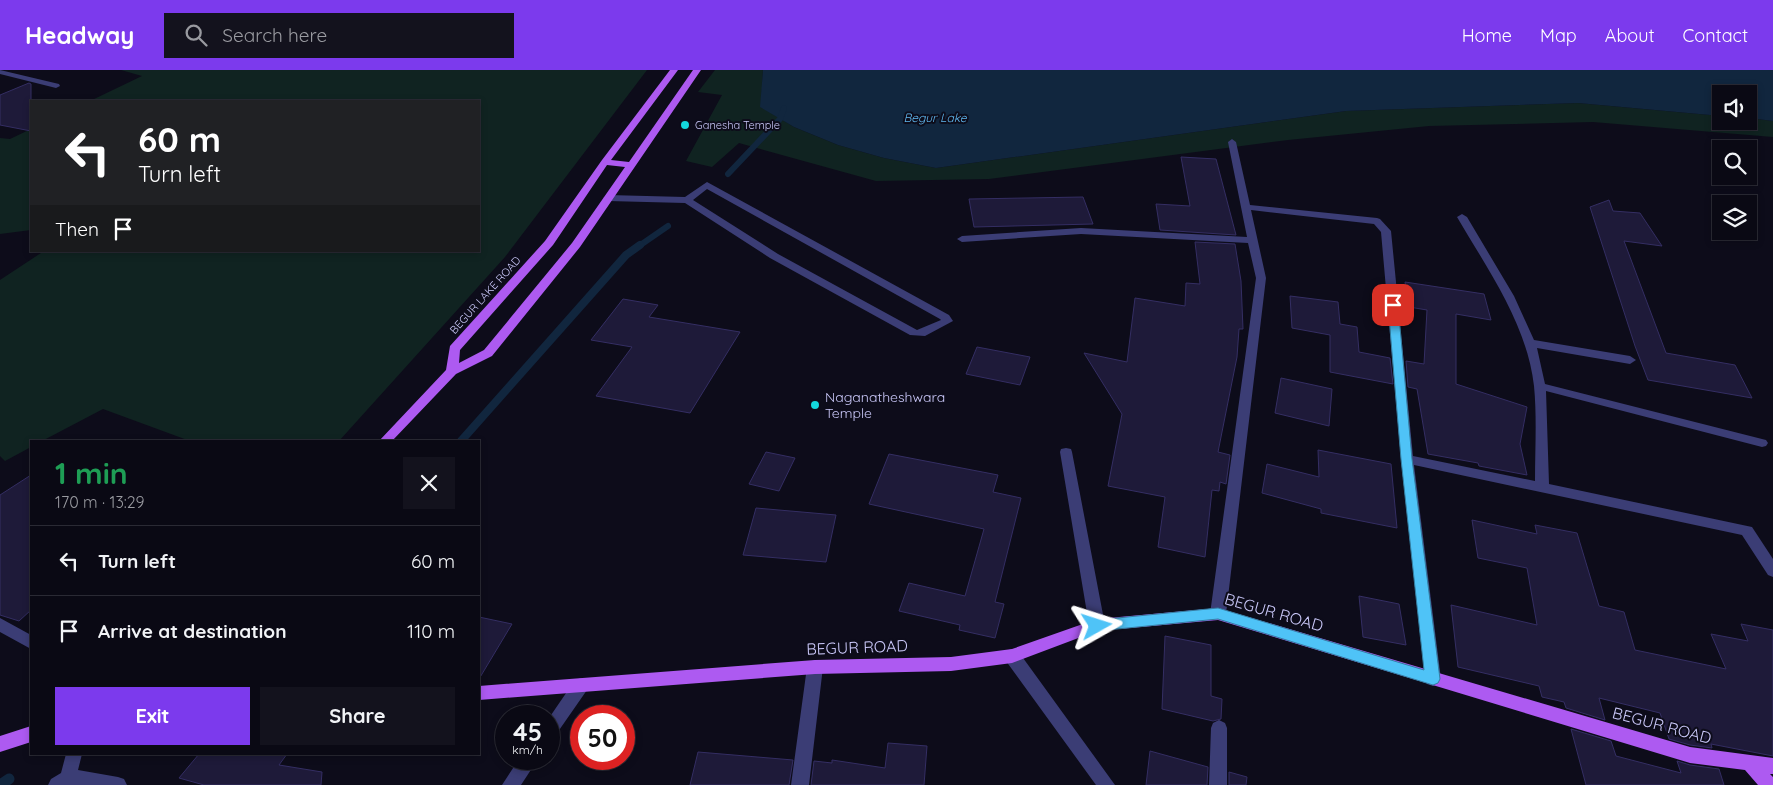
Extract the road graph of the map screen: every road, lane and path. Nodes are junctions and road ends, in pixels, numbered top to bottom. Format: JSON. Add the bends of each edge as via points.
{"nodes":[{"id":1,"x":674,"y":70,"type":"edge"},
{"id":2,"x":697,"y":70,"type":"edge"},
{"id":3,"x":0,"y":72,"type":"edge"},
{"id":4,"x":56,"y":86,"type":"dead end"},
{"id":5,"x":1232,"y":142,"type":"dead end"},
{"id":6,"x":605,"y":162,"type":"junction"},
{"id":7,"x":630,"y":165,"type":"junction"},
{"id":8,"x":608,"y":198,"type":"junction"},
{"id":9,"x":687,"y":200,"type":"junction"},
{"id":10,"x":1246,"y":207,"type":"junction"},
{"id":11,"x":1462,"y":217,"type":"dead end"},
{"id":12,"x":962,"y":239,"type":"dead end"},
{"id":13,"x":1254,"y":240,"type":"junction"},
{"id":14,"x":1530,"y":343,"type":"junction"},
{"id":15,"x":1630,"y":360,"type":"dead end"},
{"id":16,"x":452,"y":371,"type":"junction"},
{"id":17,"x":1540,"y":386,"type":"junction"},
{"id":18,"x":387,"y":440,"type":"edge"},
{"id":19,"x":1762,"y":443,"type":"dead end"},
{"id":20,"x":1066,"y":452,"type":"dead end"},
{"id":21,"x":1406,"y":459,"type":"junction"},
{"id":22,"x":1542,"y":488,"type":"junction"},
{"id":23,"x":1773,"y":570,"type":"edge"},
{"id":24,"x":1218,"y":614,"type":"junction"},
{"id":25,"x":0,"y":624,"type":"edge"},
{"id":26,"x":1097,"y":626,"type":"junction"},
{"id":27,"x":30,"y":642,"type":"edge"},
{"id":28,"x":1012,"y":656,"type":"junction"},
{"id":29,"x":815,"y":667,"type":"junction"},
{"id":30,"x":1433,"y":679,"type":"junction"},
{"id":31,"x":581,"y":685,"type":"junction"},
{"id":32,"x":480,"y":692,"type":"edge"},
{"id":33,"x":560,"y":715,"type":"edge"},
{"id":34,"x":30,"y":727,"type":"edge"},
{"id":35,"x":1219,"y":728,"type":"dead end"},
{"id":36,"x":30,"y":734,"type":"edge"},
{"id":37,"x":4,"y":742,"type":"edge"},
{"id":38,"x":74,"y":755,"type":"edge"},
{"id":39,"x":1750,"y":762,"type":"junction"},
{"id":40,"x":1773,"y":766,"type":"edge"},
{"id":41,"x":521,"y":770,"type":"edge"},
{"id":42,"x":64,"y":782,"type":"edge"},
{"id":43,"x":118,"y":785,"type":"edge"},
{"id":44,"x":511,"y":785,"type":"edge"},
{"id":45,"x":800,"y":785,"type":"edge"},
{"id":46,"x":1106,"y":785,"type":"edge"},
{"id":47,"x":1218,"y":785,"type":"edge"},
{"id":48,"x":1769,"y":785,"type":"edge"}],
"edges":[{"from":1,"to":6,"type":"main road","name":"BEGUR LAKE ROAD"},
{"from":2,"to":7,"type":"main road"},
{"from":3,"to":4,"type":"street"},
{"from":5,"to":10,"type":"street"},
{"from":6,"to":7,"type":"main road"},
{"from":6,"to":16,"type":"main road","name":"BEGUR LAKE ROAD","via":[[549,242],[454,349]]},
{"from":7,"to":8,"type":"main road"},
{"from":8,"to":9,"type":"street"},
{"from":8,"to":16,"type":"main road","via":[[576,246],[488,354]]},
{"from":9,"to":9,"type":"street","via":[[707,185],[946,317],[947,322],[921,334],[914,333],[774,256]]},
{"from":10,"to":13,"type":"street"},
{"from":10,"to":21,"type":"street","via":[[1377,222],[1386,231]]},
{"from":11,"to":14,"type":"street","via":[[1509,296]]},
{"from":12,"to":13,"type":"street","via":[[1081,231]]},
{"from":13,"to":24,"type":"street","via":[[1262,278]]},
{"from":14,"to":15,"type":"street"},
{"from":14,"to":17,"type":"street"},
{"from":16,"to":18,"type":"main road"},
{"from":17,"to":19,"type":"street"},
{"from":17,"to":22,"type":"street"},
{"from":20,"to":26,"type":"street"},
{"from":21,"to":22,"type":"street"},
{"from":21,"to":30,"type":"street"},
{"from":22,"to":23,"type":"street","via":[[1747,531]]},
{"from":24,"to":26,"type":"main road","name":"BEGUR ROAD"},
{"from":24,"to":30,"type":"main road","name":"BEGUR ROAD"},
{"from":25,"to":27,"type":"street"},
{"from":26,"to":28,"type":"main road","name":"BEGUR ROAD"},
{"from":28,"to":29,"type":"main road","name":"BEGUR ROAD","via":[[951,664]]},
{"from":28,"to":46,"type":"street"},
{"from":29,"to":31,"type":"main road","name":"BEGUR ROAD"},
{"from":29,"to":45,"type":"street"},
{"from":30,"to":39,"type":"main road","name":"BEGUR ROAD","via":[[1690,754]]},
{"from":31,"to":32,"type":"main road","name":"BEGUR ROAD"},
{"from":31,"to":33,"type":"street"},
{"from":34,"to":37,"type":"main road"},
{"from":35,"to":47,"type":"street"},
{"from":36,"to":37,"type":"main road"},
{"from":38,"to":42,"type":"street"},
{"from":39,"to":40,"type":"main road","name":"BEGUR ROAD"},
{"from":39,"to":48,"type":"main road"},
{"from":41,"to":44,"type":"street"},
{"from":42,"to":43,"type":"street"}]}
